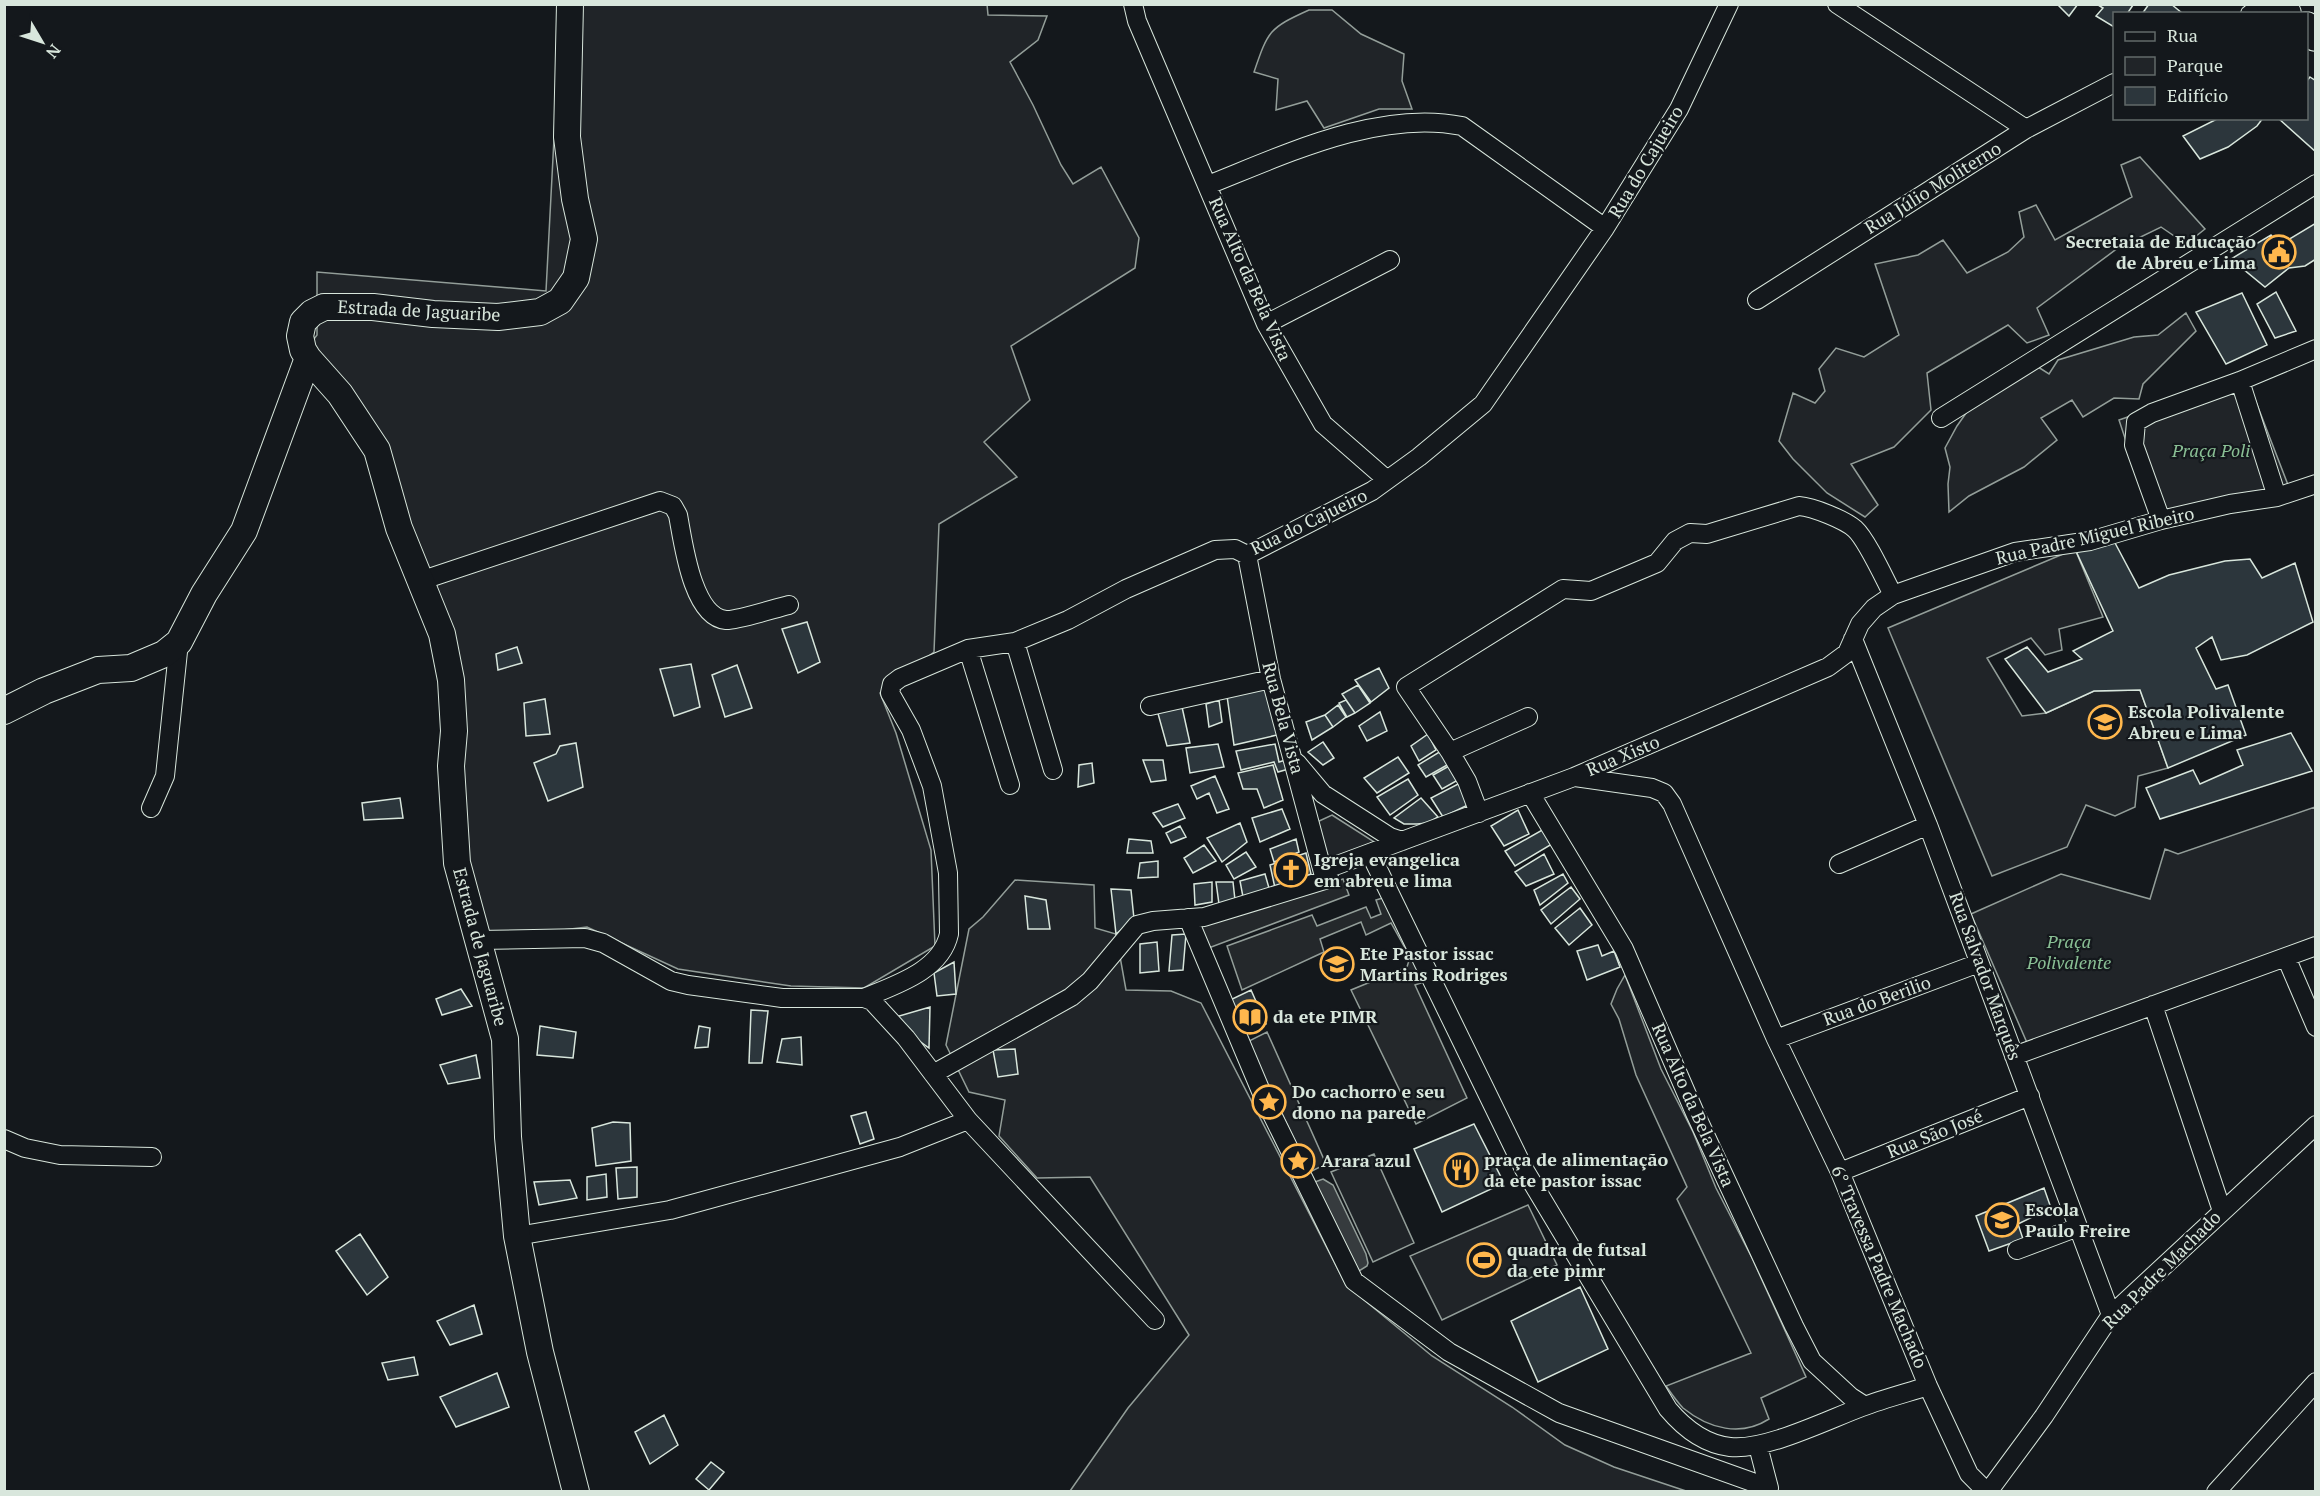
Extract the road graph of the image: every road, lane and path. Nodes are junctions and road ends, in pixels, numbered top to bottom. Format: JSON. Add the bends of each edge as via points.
{"nodes":[{"id":1,"x":570,"y":4,"type":"edge"},
{"id":2,"x":1133,"y":4,"type":"edge"},
{"id":3,"x":1729,"y":4,"type":"edge"},
{"id":4,"x":1837,"y":4,"type":"edge"},
{"id":5,"x":2268,"y":4,"type":"edge"},
{"id":6,"x":2254,"y":12,"type":"edge"},
{"id":7,"x":2113,"y":84,"type":"edge"},
{"id":8,"x":2026,"y":129,"type":"junction"},
{"id":9,"x":2316,"y":184,"type":"edge"},
{"id":10,"x":1208,"y":185,"type":"junction"},
{"id":11,"x":1605,"y":228,"type":"junction"},
{"id":12,"x":1390,"y":260,"type":"dead end"},
{"id":13,"x":1757,"y":300,"type":"dead end"},
{"id":14,"x":1266,"y":324,"type":"junction"},
{"id":15,"x":2316,"y":349,"type":"edge"},
{"id":16,"x":308,"y":358,"type":"junction"},
{"id":17,"x":2240,"y":381,"type":"junction"},
{"id":18,"x":1941,"y":418,"type":"dead end"},
{"id":19,"x":1386,"y":479,"type":"junction"},
{"id":20,"x":2316,"y":484,"type":"edge"},
{"id":21,"x":2277,"y":497,"type":"junction"},
{"id":22,"x":2161,"y":520,"type":"junction"},
{"id":23,"x":1247,"y":555,"type":"junction"},
{"id":24,"x":420,"y":580,"type":"junction"},
{"id":25,"x":1893,"y":595,"type":"junction"},
{"id":26,"x":789,"y":605,"type":"dead end"},
{"id":27,"x":1853,"y":639,"type":"junction"},
{"id":28,"x":179,"y":642,"type":"junction"},
{"id":29,"x":1015,"y":642,"type":"junction"},
{"id":30,"x":968,"y":650,"type":"junction"},
{"id":31,"x":1839,"y":660,"type":"joint"},
{"id":32,"x":1271,"y":679,"type":"junction"},
{"id":33,"x":1150,"y":706,"type":"dead end"},
{"id":34,"x":4,"y":711,"type":"edge"},
{"id":35,"x":1528,"y":717,"type":"dead end"},
{"id":36,"x":1450,"y":752,"type":"junction"},
{"id":37,"x":1292,"y":757,"type":"junction"},
{"id":38,"x":1053,"y":770,"type":"dead end"},
{"id":39,"x":1574,"y":777,"type":"junction"},
{"id":40,"x":1010,"y":785,"type":"dead end"},
{"id":41,"x":1530,"y":793,"type":"junction"},
{"id":42,"x":151,"y":808,"type":"dead end"},
{"id":43,"x":1479,"y":813,"type":"junction"},
{"id":44,"x":1928,"y":825,"type":"junction"},
{"id":45,"x":1402,"y":841,"type":"junction"},
{"id":46,"x":1370,"y":854,"type":"junction"},
{"id":47,"x":1839,"y":864,"type":"dead end"},
{"id":48,"x":1325,"y":880,"type":"junction"},
{"id":49,"x":1196,"y":917,"type":"junction"},
{"id":50,"x":477,"y":939,"type":"junction"},
{"id":51,"x":2316,"y":946,"type":"edge"},
{"id":52,"x":2286,"y":957,"type":"junction"},
{"id":53,"x":1979,"y":963,"type":"junction"},
{"id":54,"x":864,"y":998,"type":"junction"},
{"id":55,"x":2153,"y":1005,"type":"junction"},
{"id":56,"x":2316,"y":1027,"type":"edge"},
{"id":57,"x":1776,"y":1039,"type":"junction"},
{"id":58,"x":2014,"y":1056,"type":"junction"},
{"id":59,"x":933,"y":1074,"type":"junction"},
{"id":60,"x":2030,"y":1096,"type":"junction"},
{"id":61,"x":968,"y":1120,"type":"junction"},
{"id":62,"x":2316,"y":1125,"type":"edge"},
{"id":63,"x":4,"y":1138,"type":"edge"},
{"id":64,"x":152,"y":1157,"type":"dead end"},
{"id":65,"x":1840,"y":1172,"type":"junction"},
{"id":66,"x":2222,"y":1211,"type":"junction"},
{"id":67,"x":2078,"y":1227,"type":"junction"},
{"id":68,"x":517,"y":1236,"type":"junction"},
{"id":69,"x":2017,"y":1250,"type":"dead end"},
{"id":70,"x":2111,"y":1315,"type":"junction"},
{"id":71,"x":1155,"y":1320,"type":"dead end"},
{"id":72,"x":2316,"y":1382,"type":"edge"},
{"id":73,"x":1928,"y":1386,"type":"junction"},
{"id":74,"x":1865,"y":1406,"type":"junction"},
{"id":75,"x":1758,"y":1446,"type":"junction"},
{"id":76,"x":576,"y":1491,"type":"edge"},
{"id":77,"x":1988,"y":1491,"type":"edge"},
{"id":78,"x":2216,"y":1491,"type":"edge"}],
"edges":[{"from":1,"to":16,"type":"street","name":"Estrada de Jaguaribe","via":[[567,137],[584,239],[576,279],[560,301],[540,312],[498,317],[324,307],[303,322],[300,336]]},
{"from":2,"to":10,"type":"street","name":"Rua Alto da Bela Vista"},
{"from":3,"to":11,"type":"street","name":"Rua do Cajueiro","via":[[1679,109]]},
{"from":4,"to":8,"type":"street"},
{"from":5,"to":6,"type":"street"},
{"from":7,"to":8,"type":"street","name":"Rua Júlio Moliterno"},
{"from":8,"to":13,"type":"street","name":"Rua Júlio Moliterno"},
{"from":9,"to":18,"type":"street"},
{"from":10,"to":11,"type":"street","name":"Rua Alto da Bela Vista","via":[[1304,147],[1364,130],[1440,122],[1462,126]]},
{"from":10,"to":14,"type":"street","name":"Rua Alto da Bela Vista"},
{"from":11,"to":19,"type":"street","name":"Rua do Cajueiro","via":[[1483,404]]},
{"from":12,"to":14,"type":"street"},
{"from":14,"to":19,"type":"street","name":"Rua Alto da Bela Vista","via":[[1323,424]]},
{"from":15,"to":17,"type":"street"},
{"from":16,"to":24,"type":"street","name":"Estrada de Jaguaribe","via":[[340,394],[377,450],[399,528]]},
{"from":16,"to":28,"type":"street","via":[[244,531]]},
{"from":17,"to":21,"type":"street"},
{"from":17,"to":22,"type":"street","via":[[2152,413],[2136,423],[2134,446]]},
{"from":19,"to":23,"type":"street","name":"Rua do Cajueiro","via":[[1372,491]]},
{"from":20,"to":21,"type":"street","name":"Rua Padre Miguel Ribeiro"},
{"from":21,"to":22,"type":"street","name":"Rua Padre Miguel Ribeiro"},
{"from":22,"to":25,"type":"street","name":"Rua Padre Miguel Ribeiro","via":[[2090,541],[2015,552]]},
{"from":23,"to":29,"type":"street","name":"Rua do Cajueiro","via":[[1235,549],[1215,550]]},
{"from":23,"to":32,"type":"street","name":"Rua Bela Vista"},
{"from":24,"to":26,"type":"street","via":[[660,501],[673,506],[678,515],[698,597],[708,611],[726,620]]},
{"from":24,"to":50,"type":"street","name":"Estrada de Jaguaribe","via":[[442,634],[451,680],[457,863]]},
{"from":25,"to":27,"type":"street","name":"Rua Padre Miguel Ribeiro","via":[[1874,608]]},
{"from":25,"to":36,"type":"street","via":[[1856,530],[1805,506],[1707,534],[1690,533],[1675,541],[1658,563],[1591,591],[1563,589],[1406,687]]},
{"from":27,"to":31,"type":"street","name":"Rua Padre Miguel Ribeiro","via":[[1848,652]]},
{"from":27,"to":44,"type":"street","name":"Rua Salvador Marquês"},
{"from":28,"to":34,"type":"street","via":[[164,654],[131,668],[98,670]]},
{"from":28,"to":42,"type":"street","via":[[165,776]]},
{"from":29,"to":30,"type":"street","name":"Rua do Cajueiro"},
{"from":29,"to":38,"type":"street"},
{"from":30,"to":40,"type":"street"},
{"from":30,"to":54,"type":"street","name":"Rua do Cajueiro","via":[[900,678],[892,684],[890,693],[932,786],[948,873],[947,944],[914,975]]},
{"from":31,"to":39,"type":"street","name":"Rua Xisto"},
{"from":32,"to":33,"type":"street"},
{"from":32,"to":37,"type":"street","name":"Rua Bela Vista"},
{"from":35,"to":36,"type":"street"},
{"from":36,"to":43,"type":"street"},
{"from":37,"to":45,"type":"street","via":[[1323,794],[1382,833]]},
{"from":37,"to":48,"type":"street","name":"Rua Bela Vista"},
{"from":39,"to":41,"type":"street"},
{"from":39,"to":57,"type":"street","name":"Rua Xisto","via":[[1664,793]]},
{"from":41,"to":43,"type":"street"},
{"from":41,"to":74,"type":"street","name":"Rua Alto da Bela Vista","via":[[1624,949],[1700,1123],[1812,1361]]},
{"from":43,"to":45,"type":"street"},
{"from":44,"to":47,"type":"street"},
{"from":44,"to":53,"type":"street","name":"Rua Salvador Marquês"},
{"from":45,"to":46,"type":"street"},
{"from":46,"to":48,"type":"street","via":[[1332,867]]},
{"from":46,"to":75,"type":"street","via":[[1524,1169],[1668,1409],[1680,1424],[1721,1446]]},
{"from":48,"to":49,"type":"street"},
{"from":49,"to":59,"type":"street","via":[[1137,926],[1090,981],[1071,997]]},
{"from":49,"to":75,"type":"street","via":[[1263,1096],[1354,1281],[1449,1352],[1559,1413],[1768,1488]]},
{"from":50,"to":54,"type":"street","via":[[585,938],[622,953],[671,981],[688,985],[782,998]]},
{"from":50,"to":68,"type":"street","name":"Estrada de Jaguaribe","via":[[505,1039]]},
{"from":51,"to":52,"type":"street"},
{"from":52,"to":55,"type":"street"},
{"from":52,"to":56,"type":"street"},
{"from":53,"to":57,"type":"street","name":"Rua do Berilio"},
{"from":53,"to":58,"type":"street","name":"Rua Salvador Marquês"},
{"from":54,"to":59,"type":"street","via":[[872,1001],[906,1038]]},
{"from":55,"to":58,"type":"street"},
{"from":55,"to":66,"type":"street"},
{"from":57,"to":65,"type":"street","name":"6° Travessa Padre Machado"},
{"from":58,"to":60,"type":"street","name":"Rua Salvador Marquês"},
{"from":59,"to":61,"type":"street"},
{"from":60,"to":65,"type":"street","name":"Rua São José"},
{"from":60,"to":67,"type":"street","name":"Rua Salvador Marquês"},
{"from":61,"to":68,"type":"street","via":[[900,1147],[670,1210]]},
{"from":61,"to":71,"type":"street"},
{"from":62,"to":66,"type":"street","name":"Rua Padre Machado"},
{"from":63,"to":64,"type":"street","via":[[25,1148],[60,1155]]},
{"from":65,"to":73,"type":"street","name":"6° Travessa Padre Machado"},
{"from":66,"to":70,"type":"street","name":"Rua Padre Machado"},
{"from":67,"to":69,"type":"street"},
{"from":67,"to":70,"type":"street","name":"Rua Salvador Marquês"},
{"from":68,"to":76,"type":"street","name":"Estrada de Jaguaribe","via":[[540,1352]]},
{"from":70,"to":77,"type":"street","name":"Rua Padre Machado"},
{"from":72,"to":78,"type":"street"},
{"from":73,"to":74,"type":"street"},
{"from":73,"to":77,"type":"street","name":"6° Travessa Padre Machado","via":[[1969,1474]]},
{"from":74,"to":75,"type":"street"}]}
